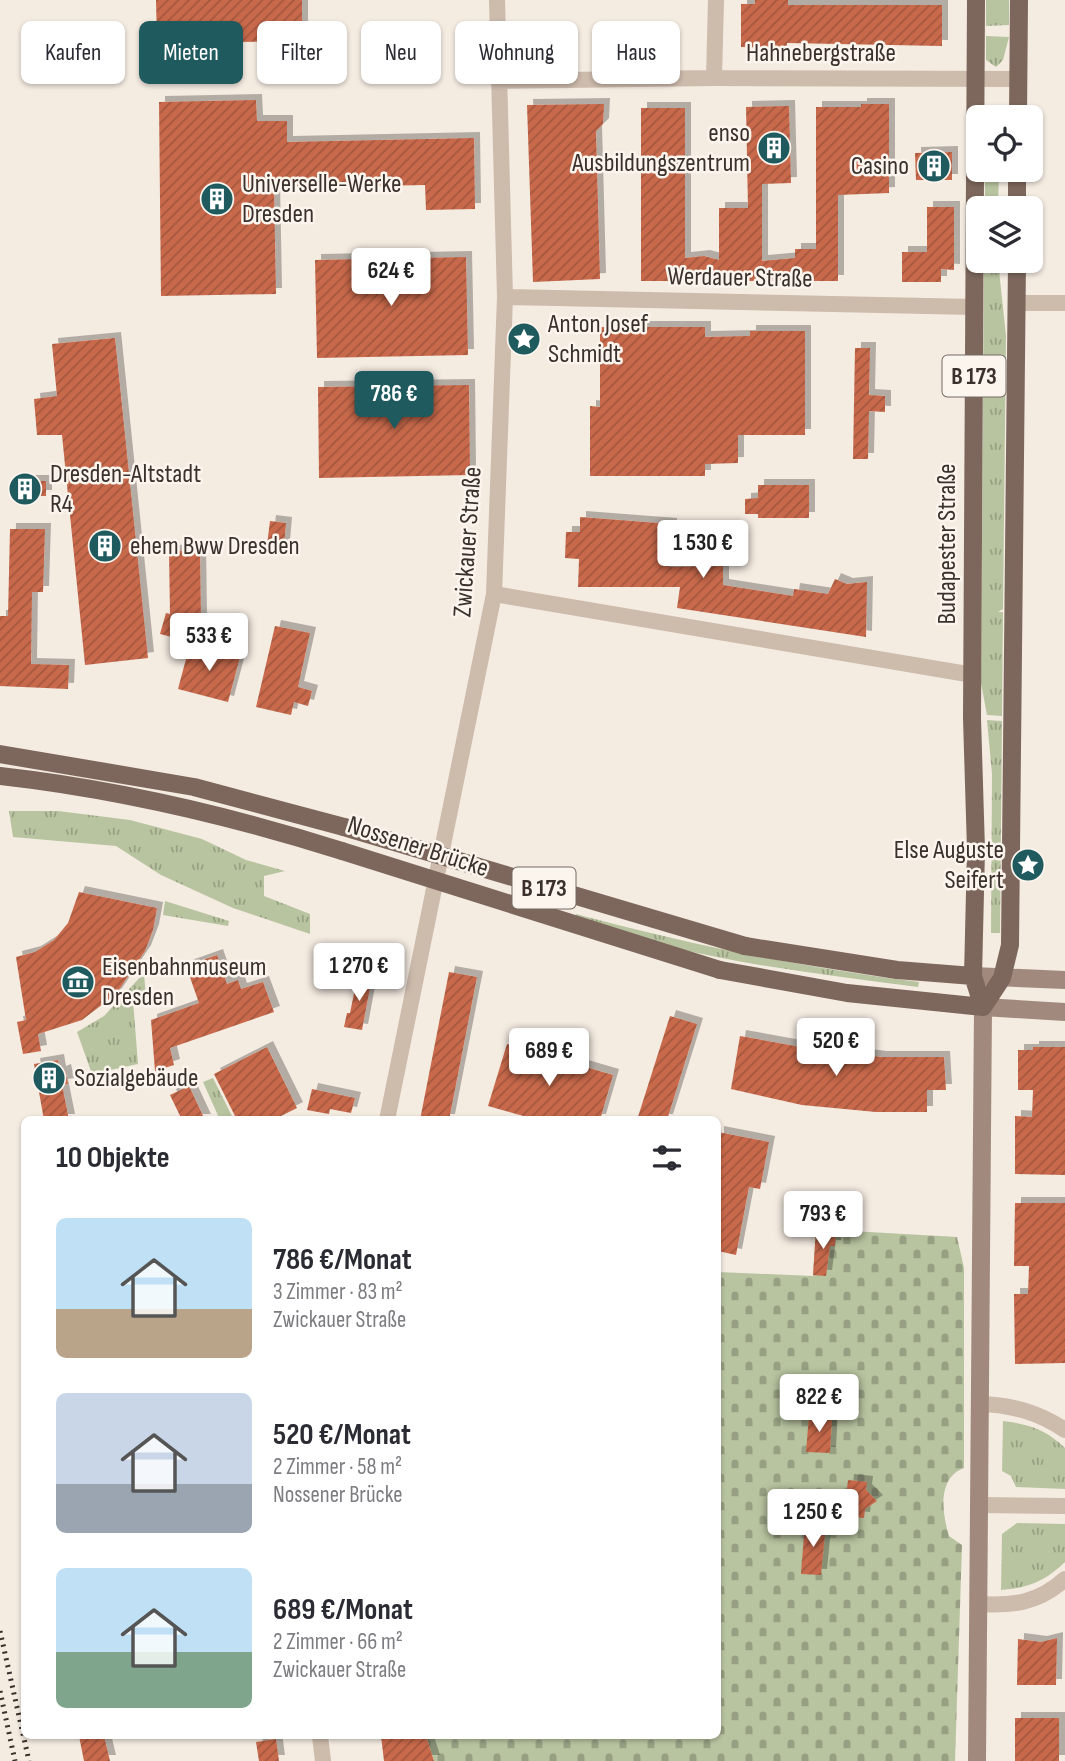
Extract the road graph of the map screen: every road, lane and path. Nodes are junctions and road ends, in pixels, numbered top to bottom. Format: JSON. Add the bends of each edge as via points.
{"nodes":[{"id":1,"x":497,"y":0,"type":"edge"},
{"id":2,"x":716,"y":0,"type":"edge"},
{"id":3,"x":976,"y":0,"type":"edge"},
{"id":4,"x":1019,"y":0,"type":"edge"},
{"id":5,"x":497,"y":21,"type":"edge"},
{"id":6,"x":714,"y":78,"type":"junction"},
{"id":7,"x":976,"y":78,"type":"junction"},
{"id":8,"x":1018,"y":79,"type":"junction"},
{"id":9,"x":578,"y":80,"type":"edge"},
{"id":10,"x":498,"y":84,"type":"edge"},
{"id":11,"x":1018,"y":105,"type":"edge"},
{"id":12,"x":1017,"y":273,"type":"edge"},
{"id":13,"x":505,"y":297,"type":"junction"},
{"id":14,"x":1017,"y":303,"type":"junction"},
{"id":15,"x":1065,"y":303,"type":"edge"},
{"id":16,"x":974,"y":307,"type":"junction"},
{"id":17,"x":494,"y":594,"type":"junction"},
{"id":18,"x":973,"y":675,"type":"junction"},
{"id":19,"x":0,"y":754,"type":"edge"},
{"id":20,"x":0,"y":776,"type":"edge"},
{"id":21,"x":973,"y":976,"type":"junction"},
{"id":22,"x":1002,"y":978,"type":"junction"},
{"id":23,"x":1065,"y":980,"type":"edge"},
{"id":24,"x":983,"y":1007,"type":"junction"},
{"id":25,"x":1065,"y":1012,"type":"edge"},
{"id":26,"x":388,"y":1116,"type":"edge"},
{"id":27,"x":980,"y":1404,"type":"junction"},
{"id":28,"x":1065,"y":1430,"type":"edge"},
{"id":29,"x":979,"y":1505,"type":"junction"},
{"id":30,"x":1065,"y":1506,"type":"edge"},
{"id":31,"x":1065,"y":1579,"type":"edge"},
{"id":32,"x":978,"y":1604,"type":"junction"},
{"id":33,"x":320,"y":1739,"type":"edge"},
{"id":34,"x":323,"y":1761,"type":"edge"},
{"id":35,"x":977,"y":1761,"type":"edge"}],
"edges":[{"from":1,"to":5,"type":"street","name":"Zwickauer Straße"},
{"from":2,"to":6,"type":"street"},
{"from":3,"to":7,"type":"main road","name":"Budapester Straße","number":"B 173"},
{"from":4,"to":8,"type":"main road"},
{"from":6,"to":7,"type":"street","name":"Hahnebergstraße"},
{"from":6,"to":9,"type":"street","name":"Hahnebergstraße"},
{"from":7,"to":8,"type":"street"},
{"from":7,"to":16,"type":"main road","name":"Budapester Straße","number":"B 173"},
{"from":8,"to":11,"type":"main road"},
{"from":10,"to":13,"type":"street","name":"Zwickauer Straße"},
{"from":12,"to":14,"type":"main road","number":"B 173"},
{"from":13,"to":16,"type":"street","name":"Werdauer Straße"},
{"from":13,"to":17,"type":"street","name":"Zwickauer Straße"},
{"from":14,"to":15,"type":"street"},
{"from":14,"to":22,"type":"main road","number":"B 173","via":[[1012,905]]},
{"from":16,"to":18,"type":"main road","name":"Budapester Straße","number":"B 173"},
{"from":17,"to":18,"type":"street"},
{"from":17,"to":26,"type":"street","name":"Zwickauer Straße"},
{"from":18,"to":21,"type":"main road","name":"Budapester Straße","number":"B 173"},
{"from":19,"to":21,"type":"main road","name":"Nossener Brücke","number":"B 173","bridge":true,"via":[[194,787],[745,946],[897,970]]},
{"from":20,"to":24,"type":"main road","name":"Nossener Brücke","number":"B 173","bridge":true,"via":[[182,807],[282,832],[738,973],[847,993]]},
{"from":21,"to":22,"type":"street"},
{"from":21,"to":24,"type":"main road","name":"Budapester Straße"},
{"from":22,"to":23,"type":"street"},
{"from":22,"to":24,"type":"main road","number":"B 173"},
{"from":24,"to":25,"type":"street"},
{"from":24,"to":27,"type":"street"},
{"from":27,"to":28,"type":"street","via":[[1037,1414]]},
{"from":27,"to":29,"type":"street"},
{"from":29,"to":30,"type":"street"},
{"from":29,"to":32,"type":"street"},
{"from":31,"to":32,"type":"street","via":[[1043,1597],[1022,1604]]},
{"from":32,"to":35,"type":"street"},
{"from":33,"to":34,"type":"street"}]}
